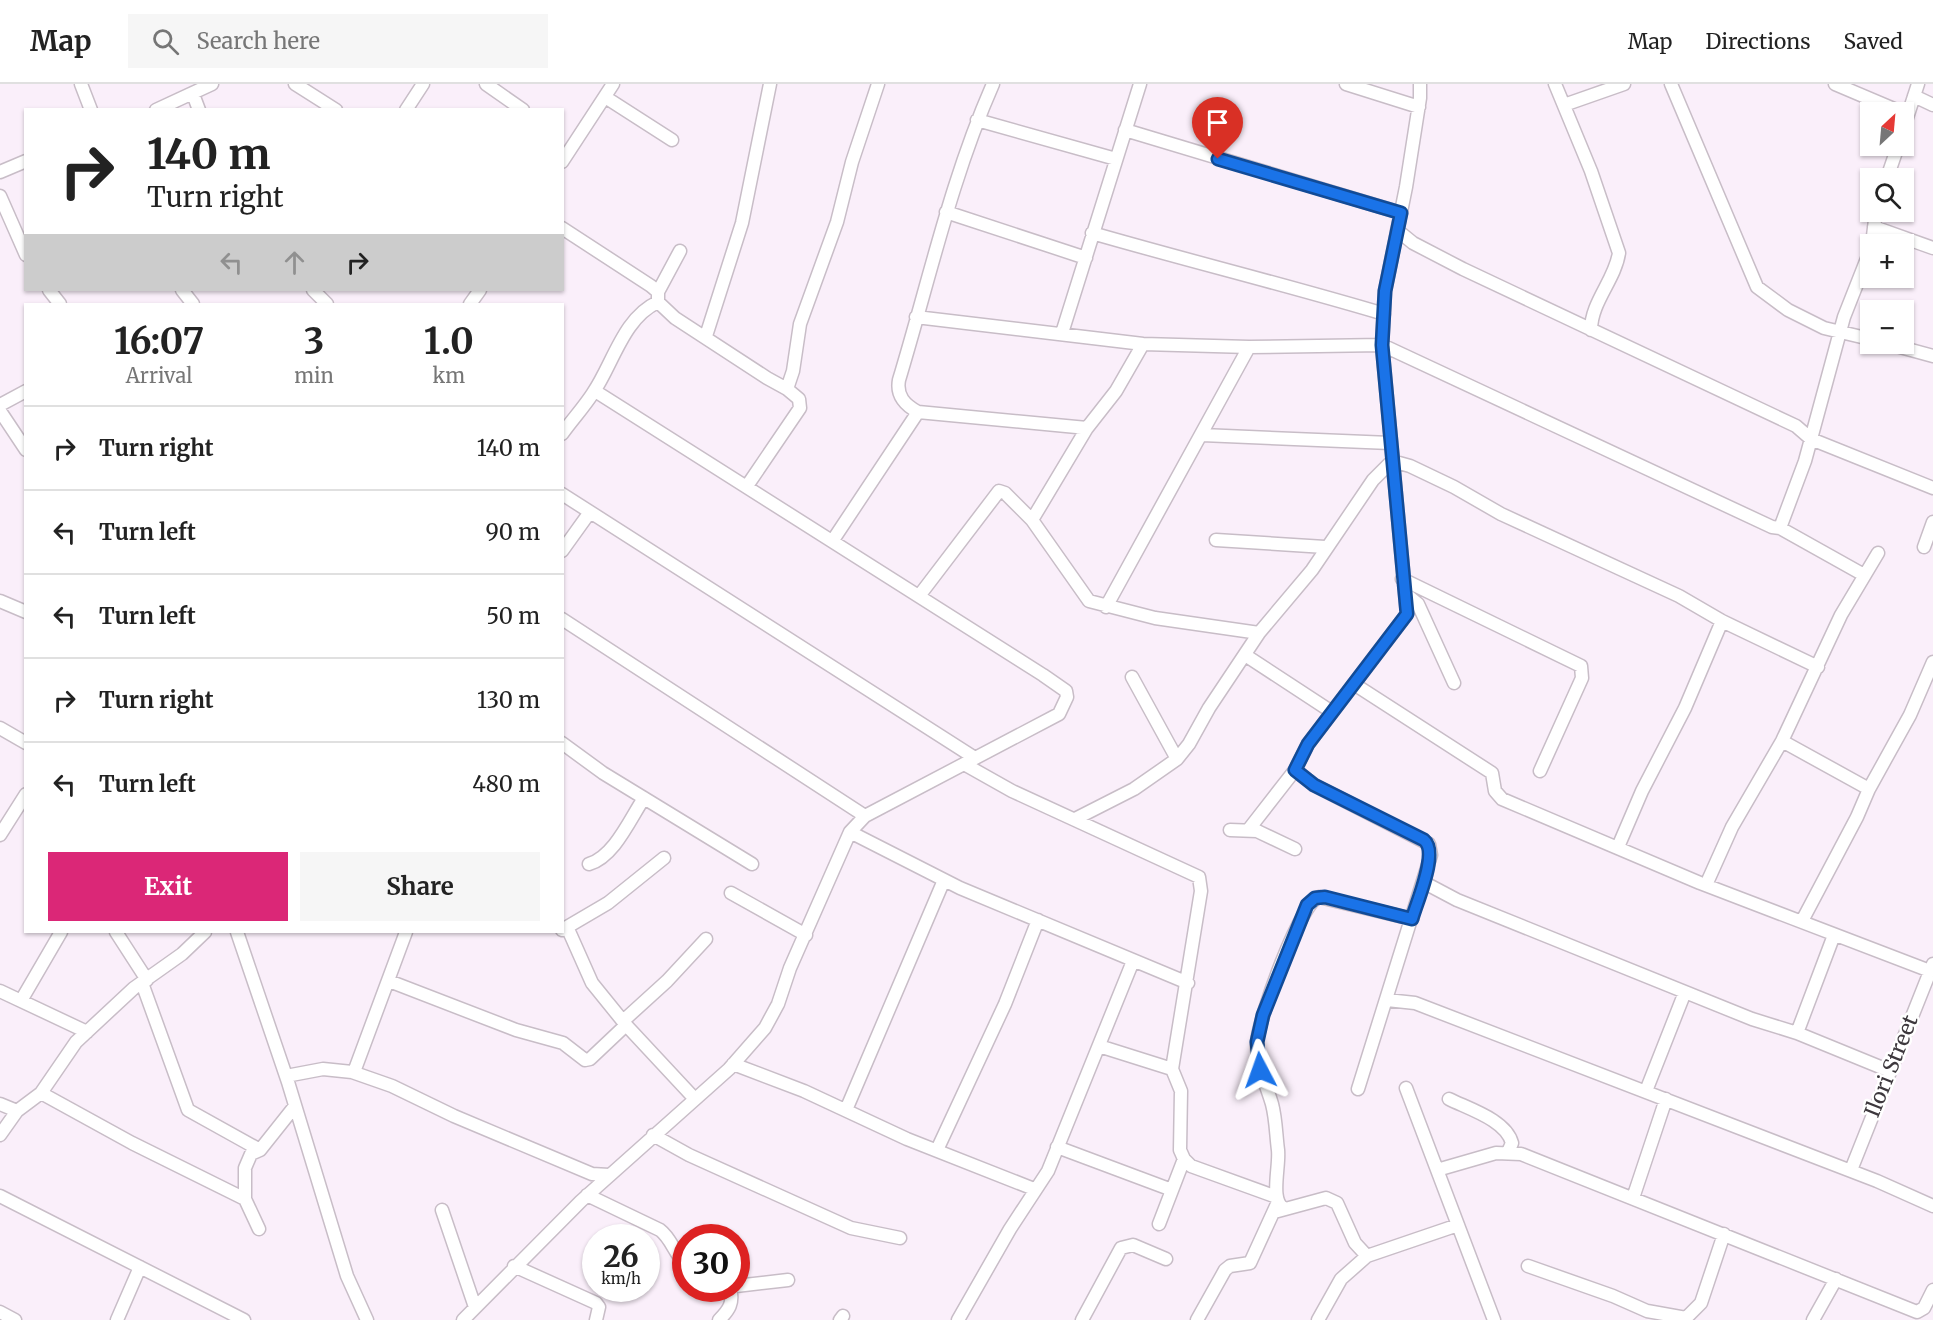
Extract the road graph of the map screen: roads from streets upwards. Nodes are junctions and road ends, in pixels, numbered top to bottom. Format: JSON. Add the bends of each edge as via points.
{"nodes":[{"id":1,"x":81,"y":84,"type":"edge"},
{"id":2,"x":212,"y":84,"type":"edge"},
{"id":3,"x":295,"y":84,"type":"edge"},
{"id":4,"x":423,"y":84,"type":"edge"},
{"id":5,"x":486,"y":84,"type":"edge"},
{"id":6,"x":613,"y":84,"type":"edge"},
{"id":7,"x":770,"y":84,"type":"edge"},
{"id":8,"x":878,"y":84,"type":"edge"},
{"id":9,"x":993,"y":84,"type":"edge"},
{"id":10,"x":1140,"y":84,"type":"edge"},
{"id":11,"x":1346,"y":84,"type":"edge"},
{"id":12,"x":1420,"y":84,"type":"edge"},
{"id":13,"x":1555,"y":84,"type":"edge"},
{"id":14,"x":1624,"y":84,"type":"edge"},
{"id":15,"x":1671,"y":84,"type":"edge"},
{"id":16,"x":1835,"y":84,"type":"edge"},
{"id":17,"x":196,"y":90,"type":"edge"},
{"id":18,"x":1916,"y":90,"type":"edge"},
{"id":19,"x":605,"y":97,"type":"junction"},
{"id":20,"x":1873,"y":102,"type":"edge"},
{"id":21,"x":1564,"y":105,"type":"junction"},
{"id":22,"x":1933,"y":105,"type":"edge"},
{"id":23,"x":1419,"y":107,"type":"junction"},
{"id":24,"x":90,"y":108,"type":"edge"},
{"id":25,"x":160,"y":108,"type":"edge"},
{"id":26,"x":199,"y":108,"type":"edge"},
{"id":27,"x":333,"y":108,"type":"edge"},
{"id":28,"x":407,"y":108,"type":"edge"},
{"id":29,"x":520,"y":108,"type":"edge"},
{"id":30,"x":977,"y":120,"type":"junction"},
{"id":31,"x":1125,"y":130,"type":"junction"},
{"id":32,"x":564,"y":137,"type":"edge"},
{"id":33,"x":672,"y":140,"type":"dead end"},
{"id":34,"x":574,"y":144,"type":"junction"},
{"id":35,"x":564,"y":159,"type":"edge"},
{"id":36,"x":1116,"y":159,"type":"junction"},
{"id":37,"x":24,"y":162,"type":"edge"},
{"id":38,"x":0,"y":172,"type":"edge"},
{"id":39,"x":0,"y":196,"type":"edge"},
{"id":40,"x":946,"y":212,"type":"junction"},
{"id":41,"x":1401,"y":213,"type":"junction"},
{"id":42,"x":1875,"y":222,"type":"edge"},
{"id":43,"x":1874,"y":227,"type":"junction"},
{"id":44,"x":564,"y":229,"type":"edge"},
{"id":45,"x":1397,"y":230,"type":"junction"},
{"id":46,"x":1092,"y":233,"type":"junction"},
{"id":47,"x":1873,"y":234,"type":"edge"},
{"id":48,"x":1413,"y":243,"type":"junction"},
{"id":49,"x":1394,"y":246,"type":"junction"},
{"id":50,"x":1933,"y":248,"type":"edge"},
{"id":51,"x":24,"y":250,"type":"edge"},
{"id":52,"x":680,"y":251,"type":"dead end"},
{"id":53,"x":1086,"y":258,"type":"junction"},
{"id":54,"x":1860,"y":278,"type":"edge"},
{"id":55,"x":183,"y":291,"type":"edge"},
{"id":56,"x":314,"y":291,"type":"edge"},
{"id":57,"x":658,"y":297,"type":"junction"},
{"id":58,"x":192,"y":303,"type":"edge"},
{"id":59,"x":326,"y":303,"type":"edge"},
{"id":60,"x":1384,"y":314,"type":"junction"},
{"id":61,"x":916,"y":317,"type":"junction"},
{"id":62,"x":1591,"y":324,"type":"junction"},
{"id":63,"x":1840,"y":331,"type":"junction"},
{"id":64,"x":1062,"y":333,"type":"junction"},
{"id":65,"x":706,"y":336,"type":"junction"},
{"id":66,"x":1860,"y":336,"type":"edge"},
{"id":67,"x":1143,"y":344,"type":"junction"},
{"id":68,"x":1382,"y":345,"type":"junction"},
{"id":69,"x":1250,"y":347,"type":"junction"},
{"id":70,"x":1914,"y":351,"type":"edge"},
{"id":71,"x":1933,"y":356,"type":"edge"},
{"id":72,"x":787,"y":389,"type":"junction"},
{"id":73,"x":595,"y":391,"type":"junction"},
{"id":74,"x":24,"y":392,"type":"edge"},
{"id":75,"x":0,"y":405,"type":"edge"},
{"id":76,"x":0,"y":411,"type":"edge"},
{"id":77,"x":918,"y":412,"type":"junction"},
{"id":78,"x":1087,"y":428,"type":"junction"},
{"id":79,"x":564,"y":431,"type":"edge"},
{"id":80,"x":1202,"y":435,"type":"junction"},
{"id":81,"x":1811,"y":439,"type":"junction"},
{"id":82,"x":1390,"y":443,"type":"junction"},
{"id":83,"x":24,"y":447,"type":"edge"},
{"id":84,"x":1392,"y":461,"type":"junction"},
{"id":85,"x":747,"y":486,"type":"junction"},
{"id":86,"x":1933,"y":488,"type":"edge"},
{"id":87,"x":564,"y":495,"type":"edge"},
{"id":88,"x":590,"y":512,"type":"junction"},
{"id":89,"x":1032,"y":520,"type":"junction"},
{"id":90,"x":1933,"y":522,"type":"edge"},
{"id":91,"x":1780,"y":528,"type":"junction"},
{"id":92,"x":834,"y":540,"type":"junction"},
{"id":93,"x":1216,"y":540,"type":"dead end"},
{"id":94,"x":1326,"y":547,"type":"junction"},
{"id":95,"x":1924,"y":547,"type":"dead end"},
{"id":96,"x":564,"y":548,"type":"edge"},
{"id":97,"x":1878,"y":553,"type":"dead end"},
{"id":98,"x":1863,"y":575,"type":"junction"},
{"id":99,"x":1402,"y":579,"type":"junction"},
{"id":100,"x":1407,"y":595,"type":"junction"},
{"id":101,"x":919,"y":596,"type":"junction"},
{"id":102,"x":0,"y":601,"type":"edge"},
{"id":103,"x":1106,"y":607,"type":"junction"},
{"id":104,"x":24,"y":611,"type":"edge"},
{"id":105,"x":564,"y":620,"type":"edge"},
{"id":106,"x":1722,"y":621,"type":"junction"},
{"id":107,"x":1259,"y":633,"type":"junction"},
{"id":108,"x":1245,"y":655,"type":"junction"},
{"id":109,"x":1933,"y":662,"type":"edge"},
{"id":110,"x":1818,"y":667,"type":"junction"},
{"id":111,"x":1132,"y":677,"type":"dead end"},
{"id":112,"x":1454,"y":683,"type":"dead end"},
{"id":113,"x":1354,"y":684,"type":"junction"},
{"id":114,"x":1332,"y":712,"type":"junction"},
{"id":115,"x":0,"y":728,"type":"edge"},
{"id":116,"x":1782,"y":741,"type":"junction"},
{"id":117,"x":24,"y":742,"type":"edge"},
{"id":118,"x":564,"y":745,"type":"edge"},
{"id":119,"x":1177,"y":759,"type":"junction"},
{"id":120,"x":969,"y":761,"type":"junction"},
{"id":121,"x":1295,"y":770,"type":"junction"},
{"id":122,"x":1540,"y":771,"type":"dead end"},
{"id":123,"x":1869,"y":789,"type":"junction"},
{"id":124,"x":24,"y":797,"type":"edge"},
{"id":125,"x":644,"y":798,"type":"junction"},
{"id":126,"x":865,"y":816,"type":"junction"},
{"id":127,"x":1075,"y":819,"type":"junction"},
{"id":128,"x":1249,"y":829,"type":"junction"},
{"id":129,"x":1230,"y":830,"type":"dead end"},
{"id":130,"x":850,"y":832,"type":"junction"},
{"id":131,"x":0,"y":835,"type":"edge"},
{"id":132,"x":1618,"y":847,"type":"junction"},
{"id":133,"x":1295,"y":849,"type":"dead end"},
{"id":134,"x":664,"y":858,"type":"dead end"},
{"id":135,"x":589,"y":864,"type":"dead end"},
{"id":136,"x":752,"y":864,"type":"dead end"},
{"id":137,"x":944,"y":880,"type":"junction"},
{"id":138,"x":1423,"y":882,"type":"junction"},
{"id":139,"x":1706,"y":885,"type":"junction"},
{"id":140,"x":731,"y":893,"type":"dead end"},
{"id":141,"x":1412,"y":919,"type":"junction"},
{"id":142,"x":1038,"y":920,"type":"junction"},
{"id":143,"x":1802,"y":921,"type":"junction"},
{"id":144,"x":565,"y":929,"type":"edge"},
{"id":145,"x":60,"y":933,"type":"edge"},
{"id":146,"x":117,"y":933,"type":"edge"},
{"id":147,"x":204,"y":933,"type":"edge"},
{"id":148,"x":237,"y":933,"type":"edge"},
{"id":149,"x":406,"y":933,"type":"edge"},
{"id":150,"x":806,"y":935,"type":"junction"},
{"id":151,"x":1834,"y":935,"type":"junction"},
{"id":152,"x":706,"y":939,"type":"dead end"},
{"id":153,"x":1133,"y":961,"type":"junction"},
{"id":154,"x":1932,"y":967,"type":"edge"},
{"id":155,"x":144,"y":981,"type":"junction"},
{"id":156,"x":389,"y":981,"type":"junction"},
{"id":157,"x":1188,"y":984,"type":"junction"},
{"id":158,"x":0,"y":991,"type":"edge"},
{"id":159,"x":1685,"y":992,"type":"junction"},
{"id":160,"x":22,"y":999,"type":"junction"},
{"id":161,"x":1387,"y":1000,"type":"junction"},
{"id":162,"x":625,"y":1023,"type":"junction"},
{"id":163,"x":87,"y":1032,"type":"junction"},
{"id":164,"x":1797,"y":1033,"type":"junction"},
{"id":165,"x":1099,"y":1046,"type":"junction"},
{"id":166,"x":733,"y":1064,"type":"junction"},
{"id":167,"x":1172,"y":1069,"type":"junction"},
{"id":168,"x":1890,"y":1071,"type":"junction"},
{"id":169,"x":354,"y":1072,"type":"junction"},
{"id":170,"x":286,"y":1076,"type":"junction"},
{"id":171,"x":1406,"y":1088,"type":"dead end"},
{"id":172,"x":1359,"y":1089,"type":"dead end"},
{"id":173,"x":1646,"y":1091,"type":"junction"},
{"id":174,"x":41,"y":1093,"type":"junction"},
{"id":175,"x":694,"y":1098,"type":"junction"},
{"id":176,"x":1449,"y":1099,"type":"dead end"},
{"id":177,"x":1666,"y":1099,"type":"junction"},
{"id":178,"x":0,"y":1104,"type":"edge"},
{"id":179,"x":295,"y":1106,"type":"junction"},
{"id":180,"x":846,"y":1110,"type":"junction"},
{"id":181,"x":17,"y":1111,"type":"junction"},
{"id":182,"x":0,"y":1135,"type":"edge"},
{"id":183,"x":653,"y":1135,"type":"junction"},
{"id":184,"x":1057,"y":1147,"type":"junction"},
{"id":185,"x":260,"y":1150,"type":"junction"},
{"id":186,"x":937,"y":1150,"type":"junction"},
{"id":187,"x":1508,"y":1152,"type":"junction"},
{"id":188,"x":1184,"y":1159,"type":"junction"},
{"id":189,"x":1437,"y":1170,"type":"junction"},
{"id":190,"x":1851,"y":1170,"type":"junction"},
{"id":191,"x":592,"y":1174,"type":"junction"},
{"id":192,"x":609,"y":1175,"type":"junction"},
{"id":193,"x":1034,"y":1189,"type":"junction"},
{"id":194,"x":1172,"y":1190,"type":"junction"},
{"id":195,"x":591,"y":1191,"type":"junction"},
{"id":196,"x":0,"y":1196,"type":"edge"},
{"id":197,"x":1633,"y":1198,"type":"junction"},
{"id":198,"x":245,"y":1199,"type":"junction"},
{"id":199,"x":1278,"y":1205,"type":"junction"},
{"id":200,"x":1933,"y":1206,"type":"edge"},
{"id":201,"x":442,"y":1210,"type":"dead end"},
{"id":202,"x":1159,"y":1224,"type":"dead end"},
{"id":203,"x":1458,"y":1225,"type":"junction"},
{"id":204,"x":259,"y":1229,"type":"dead end"},
{"id":205,"x":1724,"y":1234,"type":"junction"},
{"id":206,"x":900,"y":1238,"type":"dead end"},
{"id":207,"x":672,"y":1245,"type":"edge"},
{"id":208,"x":1367,"y":1256,"type":"junction"},
{"id":209,"x":1166,"y":1259,"type":"dead end"},
{"id":210,"x":514,"y":1266,"type":"junction"},
{"id":211,"x":1528,"y":1266,"type":"dead end"},
{"id":212,"x":140,"y":1267,"type":"junction"},
{"id":213,"x":1836,"y":1279,"type":"junction"},
{"id":214,"x":788,"y":1280,"type":"dead end"},
{"id":215,"x":750,"y":1284,"type":"edge"},
{"id":216,"x":1933,"y":1290,"type":"edge"},
{"id":217,"x":732,"y":1302,"type":"edge"},
{"id":218,"x":475,"y":1307,"type":"junction"},
{"id":219,"x":0,"y":1312,"type":"edge"},
{"id":220,"x":15,"y":1320,"type":"edge"},
{"id":221,"x":117,"y":1320,"type":"edge"},
{"id":222,"x":244,"y":1320,"type":"edge"},
{"id":223,"x":367,"y":1320,"type":"edge"},
{"id":224,"x":463,"y":1320,"type":"edge"},
{"id":225,"x":596,"y":1320,"type":"edge"},
{"id":226,"x":719,"y":1320,"type":"edge"},
{"id":227,"x":958,"y":1320,"type":"edge"},
{"id":228,"x":1082,"y":1320,"type":"edge"},
{"id":229,"x":1197,"y":1320,"type":"edge"},
{"id":230,"x":1318,"y":1320,"type":"edge"},
{"id":231,"x":1494,"y":1320,"type":"edge"},
{"id":232,"x":1813,"y":1320,"type":"edge"}],
"edges":[{"from":1,"to":24,"type":"street"},
{"from":2,"to":17,"type":"street"},
{"from":3,"to":27,"type":"street"},
{"from":4,"to":28,"type":"street"},
{"from":5,"to":29,"type":"street"},
{"from":6,"to":19,"type":"street"},
{"from":7,"to":65,"type":"street","via":[[742,223]]},
{"from":8,"to":72,"type":"street","via":[[837,222],[800,324]]},
{"from":9,"to":30,"type":"street"},
{"from":10,"to":31,"type":"street"},
{"from":11,"to":23,"type":"street"},
{"from":12,"to":23,"type":"street"},
{"from":13,"to":21,"type":"street"},
{"from":14,"to":21,"type":"street"},
{"from":15,"to":63,"type":"street","via":[[1757,287],[1788,310],[1824,328]]},
{"from":16,"to":20,"type":"street"},
{"from":17,"to":25,"type":"street"},
{"from":17,"to":26,"type":"street"},
{"from":18,"to":22,"type":"street"},
{"from":19,"to":33,"type":"street"},
{"from":19,"to":34,"type":"street"},
{"from":21,"to":62,"type":"street","via":[[1619,253]]},
{"from":23,"to":41,"type":"street"},
{"from":30,"to":36,"type":"street"},
{"from":30,"to":40,"type":"street"},
{"from":31,"to":36,"type":"street"},
{"from":31,"to":41,"type":"street"},
{"from":32,"to":34,"type":"street"},
{"from":34,"to":35,"type":"street"},
{"from":36,"to":46,"type":"street"},
{"from":37,"to":38,"type":"street"},
{"from":39,"to":51,"type":"street"},
{"from":40,"to":53,"type":"street"},
{"from":40,"to":61,"type":"street"},
{"from":41,"to":45,"type":"street"},
{"from":42,"to":43,"type":"street"},
{"from":43,"to":47,"type":"street"},
{"from":43,"to":50,"type":"street"},
{"from":44,"to":57,"type":"street"},
{"from":45,"to":48,"type":"street"},
{"from":45,"to":49,"type":"street"},
{"from":46,"to":53,"type":"street"},
{"from":46,"to":60,"type":"street"},
{"from":48,"to":49,"type":"street"},
{"from":48,"to":62,"type":"street","via":[[1578,324]]},
{"from":49,"to":60,"type":"street"},
{"from":52,"to":57,"type":"street"},
{"from":53,"to":64,"type":"street"},
{"from":54,"to":63,"type":"street"},
{"from":55,"to":58,"type":"street"},
{"from":56,"to":59,"type":"street"},
{"from":57,"to":65,"type":"street","via":[[675,318]]},
{"from":57,"to":73,"type":"street","via":[[637,317]]},
{"from":60,"to":68,"type":"street"},
{"from":61,"to":64,"type":"street"},
{"from":61,"to":77,"type":"street","via":[[898,388],[901,399]]},
{"from":62,"to":81,"type":"street","via":[[1796,426]]},
{"from":63,"to":66,"type":"street"},
{"from":63,"to":81,"type":"street"},
{"from":64,"to":67,"type":"street"},
{"from":65,"to":72,"type":"street"},
{"from":67,"to":69,"type":"street"},
{"from":67,"to":78,"type":"street","via":[[1116,391]]},
{"from":68,"to":69,"type":"street"},
{"from":68,"to":82,"type":"street"},
{"from":68,"to":91,"type":"street"},
{"from":69,"to":80,"type":"street"},
{"from":70,"to":71,"type":"street"},
{"from":72,"to":85,"type":"street","via":[[799,399],[800,408]]},
{"from":73,"to":79,"type":"street"},
{"from":73,"to":85,"type":"street"},
{"from":74,"to":75,"type":"street"},
{"from":76,"to":83,"type":"street"},
{"from":77,"to":78,"type":"street"},
{"from":77,"to":92,"type":"street"},
{"from":78,"to":89,"type":"street"},
{"from":80,"to":82,"type":"street"},
{"from":80,"to":103,"type":"street"},
{"from":81,"to":86,"type":"street"},
{"from":81,"to":91,"type":"street"},
{"from":82,"to":84,"type":"street"},
{"from":84,"to":94,"type":"street","via":[[1373,480]]},
{"from":84,"to":99,"type":"street"},
{"from":84,"to":106,"type":"street","via":[[1410,466],[1501,514],[1679,596]]},
{"from":85,"to":92,"type":"street"},
{"from":87,"to":88,"type":"street"},
{"from":88,"to":96,"type":"street"},
{"from":88,"to":120,"type":"street"},
{"from":89,"to":101,"type":"street","via":[[999,491]]},
{"from":89,"to":103,"type":"street","via":[[1089,601]]},
{"from":90,"to":95,"type":"street"},
{"from":91,"to":98,"type":"street"},
{"from":92,"to":101,"type":"street"},
{"from":93,"to":94,"type":"street"},
{"from":94,"to":107,"type":"street","via":[[1312,570]]},
{"from":97,"to":98,"type":"street"},
{"from":98,"to":110,"type":"street"},
{"from":99,"to":100,"type":"street"},
{"from":99,"to":122,"type":"street","via":[[1581,666],[1582,678]]},
{"from":100,"to":112,"type":"street","via":[[1418,604]]},
{"from":100,"to":113,"type":"street","via":[[1407,614]]},
{"from":101,"to":120,"type":"street","via":[[1066,691],[1059,714]]},
{"from":102,"to":104,"type":"street"},
{"from":103,"to":107,"type":"street"},
{"from":105,"to":126,"type":"street"},
{"from":106,"to":110,"type":"street"},
{"from":106,"to":132,"type":"street"},
{"from":107,"to":108,"type":"street"},
{"from":108,"to":114,"type":"street"},
{"from":108,"to":119,"type":"street"},
{"from":109,"to":123,"type":"street","via":[[1910,715]]},
{"from":110,"to":116,"type":"street"},
{"from":111,"to":119,"type":"street"},
{"from":113,"to":114,"type":"street"},
{"from":113,"to":132,"type":"street","via":[[1492,773],[1495,791],[1502,799]]},
{"from":114,"to":121,"type":"street","via":[[1308,744]]},
{"from":115,"to":117,"type":"street"},
{"from":116,"to":123,"type":"street"},
{"from":116,"to":139,"type":"street","via":[[1732,827]]},
{"from":118,"to":125,"type":"street"},
{"from":119,"to":127,"type":"street","via":[[1134,789]]},
{"from":120,"to":126,"type":"street"},
{"from":120,"to":127,"type":"street","via":[[1012,791]]},
{"from":121,"to":128,"type":"street"},
{"from":121,"to":138,"type":"street","via":[[1324,791],[1429,844],[1431,855]]},
{"from":123,"to":143,"type":"street"},
{"from":124,"to":131,"type":"street"},
{"from":125,"to":135,"type":"street","via":[[612,847],[598,862]]},
{"from":125,"to":136,"type":"street"},
{"from":126,"to":130,"type":"street"},
{"from":127,"to":157,"type":"street","via":[[1199,878],[1202,883]]},
{"from":128,"to":129,"type":"street"},
{"from":128,"to":133,"type":"street"},
{"from":130,"to":137,"type":"street"},
{"from":130,"to":150,"type":"street"},
{"from":132,"to":139,"type":"street"},
{"from":134,"to":144,"type":"street","via":[[608,903]]},
{"from":137,"to":142,"type":"street"},
{"from":137,"to":180,"type":"street"},
{"from":138,"to":141,"type":"street"},
{"from":138,"to":159,"type":"street","via":[[1457,900]]},
{"from":139,"to":143,"type":"street"},
{"from":140,"to":150,"type":"street"},
{"from":141,"to":161,"type":"street"},
{"from":141,"to":199,"type":"street","via":[[1325,897],[1315,898],[1307,905],[1267,1002],[1257,1042],[1260,1070],[1275,1116]]},
{"from":142,"to":153,"type":"street"},
{"from":142,"to":186,"type":"street","via":[[1005,1004]]},
{"from":143,"to":151,"type":"street"},
{"from":144,"to":162,"type":"street","via":[[592,983]]},
{"from":145,"to":160,"type":"street"},
{"from":146,"to":155,"type":"street"},
{"from":147,"to":155,"type":"street"},
{"from":148,"to":170,"type":"street"},
{"from":149,"to":156,"type":"street"},
{"from":150,"to":166,"type":"street","via":[[765,1028]]},
{"from":151,"to":154,"type":"street"},
{"from":151,"to":164,"type":"street"},
{"from":152,"to":162,"type":"street"},
{"from":153,"to":157,"type":"street"},
{"from":153,"to":165,"type":"street"},
{"from":154,"to":168,"type":"street","name":"Ilori Street"},
{"from":155,"to":163,"type":"street"},
{"from":155,"to":185,"type":"street","via":[[188,1110]]},
{"from":156,"to":162,"type":"street","via":[[506,1026],[563,1043],[585,1060]]},
{"from":156,"to":169,"type":"street"},
{"from":157,"to":167,"type":"street"},
{"from":158,"to":160,"type":"street"},
{"from":159,"to":164,"type":"street"},
{"from":159,"to":173,"type":"street"},
{"from":160,"to":163,"type":"street"},
{"from":161,"to":172,"type":"street"},
{"from":161,"to":173,"type":"street","via":[[1415,1003]]},
{"from":162,"to":175,"type":"street"},
{"from":163,"to":174,"type":"street","via":[[75,1042]]},
{"from":164,"to":168,"type":"street"},
{"from":165,"to":167,"type":"street"},
{"from":165,"to":184,"type":"street"},
{"from":166,"to":175,"type":"street"},
{"from":166,"to":180,"type":"street"},
{"from":167,"to":188,"type":"street","via":[[1180,1091],[1180,1150]]},
{"from":168,"to":190,"type":"street","name":"Ilori Street"},
{"from":169,"to":170,"type":"street","via":[[323,1069]]},
{"from":169,"to":191,"type":"street"},
{"from":170,"to":179,"type":"street"},
{"from":171,"to":189,"type":"street"},
{"from":173,"to":177,"type":"street"},
{"from":174,"to":181,"type":"street"},
{"from":174,"to":198,"type":"street"},
{"from":175,"to":183,"type":"street"},
{"from":176,"to":187,"type":"street","via":[[1508,1132],[1512,1143]]},
{"from":177,"to":190,"type":"street"},
{"from":177,"to":197,"type":"street"},
{"from":178,"to":181,"type":"street"},
{"from":179,"to":185,"type":"street"},
{"from":179,"to":223,"type":"street","via":[[347,1276]]},
{"from":180,"to":186,"type":"street"},
{"from":181,"to":182,"type":"street"},
{"from":183,"to":192,"type":"street"},
{"from":183,"to":206,"type":"street","via":[[851,1228]]},
{"from":184,"to":193,"type":"street","via":[[1048,1171]]},
{"from":184,"to":194,"type":"street"},
{"from":185,"to":198,"type":"street","via":[[251,1154],[245,1168]]},
{"from":186,"to":193,"type":"street"},
{"from":187,"to":189,"type":"street"},
{"from":187,"to":197,"type":"street"},
{"from":188,"to":194,"type":"street"},
{"from":188,"to":199,"type":"street","via":[[1191,1166]]},
{"from":189,"to":203,"type":"street"},
{"from":190,"to":200,"type":"street"},
{"from":191,"to":192,"type":"street"},
{"from":191,"to":195,"type":"street"},
{"from":192,"to":195,"type":"street"},
{"from":193,"to":227,"type":"street"},
{"from":194,"to":202,"type":"street"},
{"from":195,"to":207,"type":"street","via":[[660,1230]]},
{"from":195,"to":210,"type":"street"},
{"from":196,"to":212,"type":"street"},
{"from":197,"to":205,"type":"street"},
{"from":198,"to":204,"type":"street"},
{"from":199,"to":208,"type":"street","via":[[1332,1200],[1337,1203],[1354,1243]]},
{"from":199,"to":229,"type":"street","via":[[1250,1263],[1225,1270]]},
{"from":201,"to":218,"type":"street"},
{"from":203,"to":208,"type":"street"},
{"from":203,"to":231,"type":"street"},
{"from":205,"to":211,"type":"street","via":[[1701,1303],[1686,1318],[1647,1311]]},
{"from":205,"to":213,"type":"street"},
{"from":208,"to":230,"type":"street","via":[[1341,1279]]},
{"from":209,"to":228,"type":"street","via":[[1132,1245],[1121,1248]]},
{"from":210,"to":218,"type":"street"},
{"from":210,"to":225,"type":"street","via":[[596,1303]]},
{"from":212,"to":221,"type":"street"},
{"from":212,"to":222,"type":"street"},
{"from":213,"to":216,"type":"street","via":[[1917,1312]]},
{"from":213,"to":232,"type":"street"},
{"from":214,"to":215,"type":"street"},
{"from":217,"to":226,"type":"street"},
{"from":218,"to":224,"type":"street"},
{"from":219,"to":220,"type":"street"}]}
